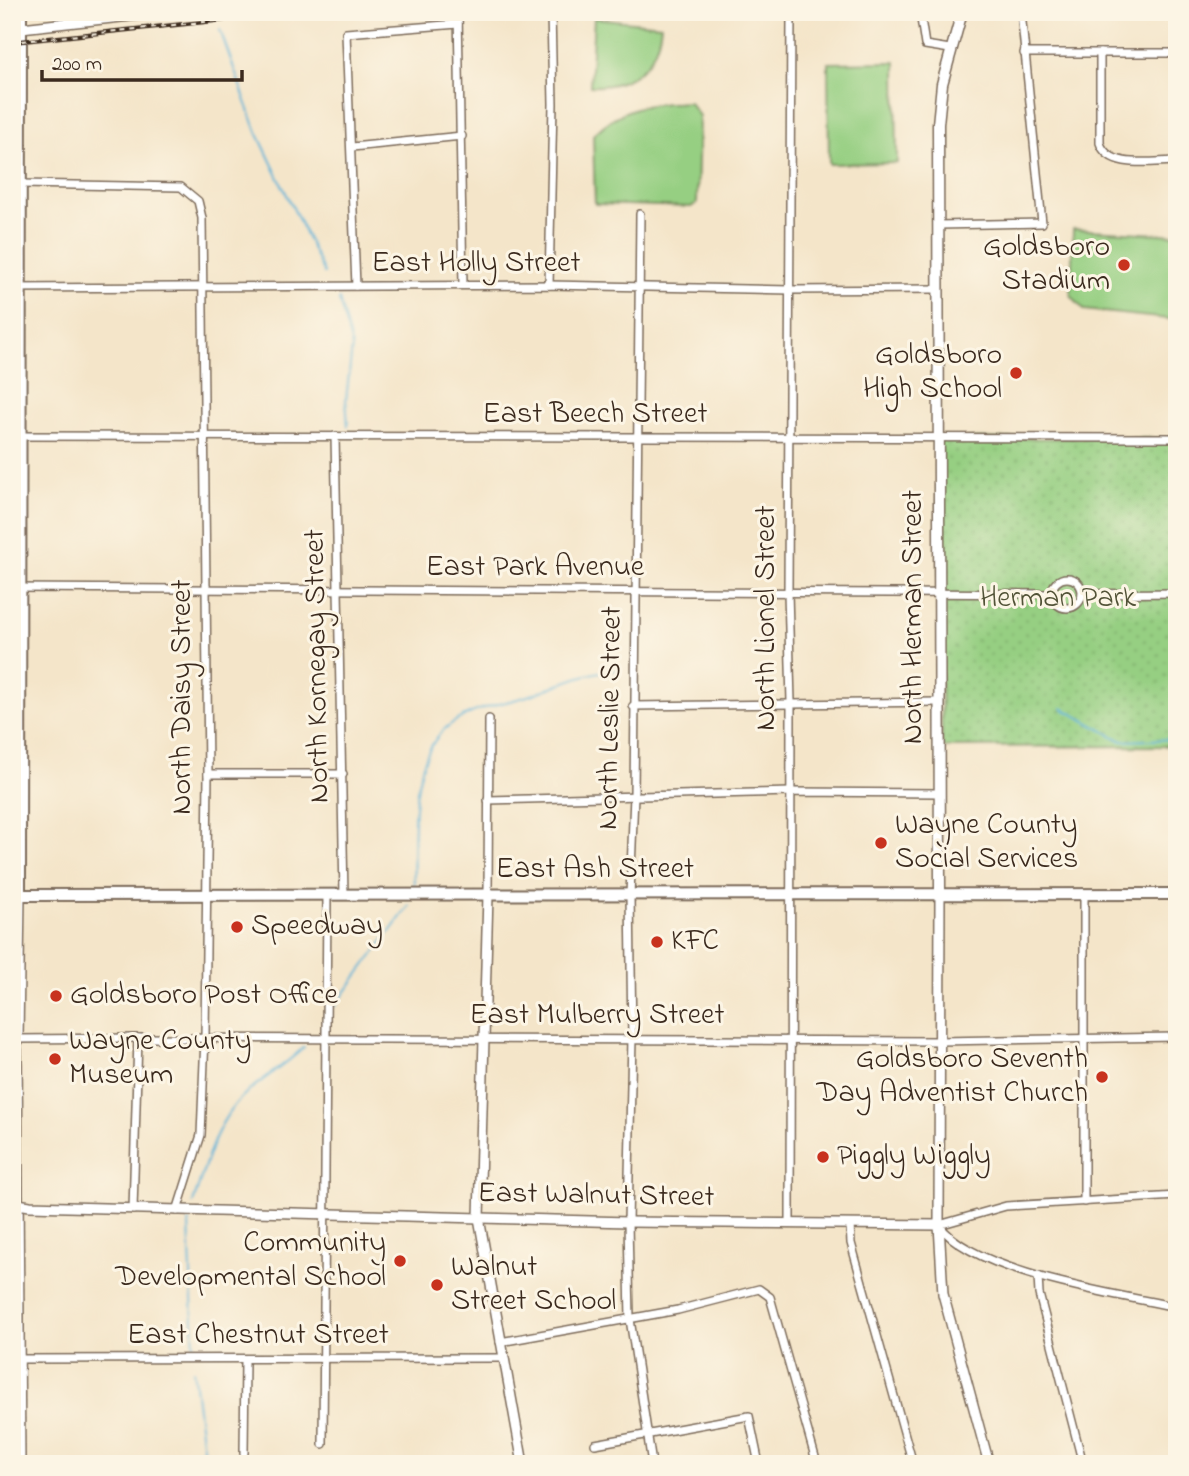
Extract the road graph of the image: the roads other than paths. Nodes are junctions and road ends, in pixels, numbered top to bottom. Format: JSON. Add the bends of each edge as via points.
{"nodes":[{"id":1,"x":21,"y":12,"type":"edge"},
{"id":2,"x":167,"y":12,"type":"edge"},
{"id":3,"x":458,"y":12,"type":"edge"},
{"id":4,"x":551,"y":12,"type":"edge"},
{"id":5,"x":791,"y":12,"type":"edge"},
{"id":6,"x":920,"y":12,"type":"edge"},
{"id":7,"x":962,"y":12,"type":"edge"},
{"id":8,"x":1021,"y":12,"type":"edge"},
{"id":9,"x":458,"y":24,"type":"junction"},
{"id":10,"x":17,"y":28,"type":"edge"},
{"id":11,"x":950,"y":49,"type":"junction"},
{"id":12,"x":17,"y":53,"type":"edge"},
{"id":13,"x":1100,"y":53,"type":"junction"},
{"id":14,"x":1177,"y":53,"type":"edge"},
{"id":15,"x":1024,"y":54,"type":"junction"},
{"id":16,"x":462,"y":136,"type":"junction"},
{"id":17,"x":352,"y":147,"type":"junction"},
{"id":18,"x":1177,"y":161,"type":"edge"},
{"id":19,"x":21,"y":184,"type":"junction"},
{"id":20,"x":640,"y":214,"type":"dead end"},
{"id":21,"x":939,"y":225,"type":"junction"},
{"id":22,"x":463,"y":285,"type":"junction"},
{"id":23,"x":549,"y":285,"type":"junction"},
{"id":24,"x":203,"y":286,"type":"junction"},
{"id":25,"x":356,"y":286,"type":"junction"},
{"id":26,"x":16,"y":288,"type":"edge"},
{"id":27,"x":639,"y":288,"type":"junction"},
{"id":28,"x":939,"y":289,"type":"junction"},
{"id":29,"x":791,"y":290,"type":"junction"},
{"id":30,"x":206,"y":435,"type":"junction"},
{"id":31,"x":16,"y":436,"type":"edge"},
{"id":32,"x":335,"y":436,"type":"junction"},
{"id":33,"x":1177,"y":438,"type":"edge"},
{"id":34,"x":637,"y":439,"type":"junction"},
{"id":35,"x":789,"y":439,"type":"junction"},
{"id":36,"x":938,"y":439,"type":"junction"},
{"id":37,"x":16,"y":588,"type":"edge"},
{"id":38,"x":205,"y":590,"type":"junction"},
{"id":39,"x":338,"y":590,"type":"junction"},
{"id":40,"x":636,"y":591,"type":"junction"},
{"id":41,"x":788,"y":592,"type":"junction"},
{"id":42,"x":939,"y":592,"type":"junction"},
{"id":43,"x":1177,"y":593,"type":"edge"},
{"id":44,"x":1052,"y":594,"type":"junction"},
{"id":45,"x":1082,"y":594,"type":"junction"},
{"id":46,"x":791,"y":702,"type":"junction"},
{"id":47,"x":937,"y":702,"type":"junction"},
{"id":48,"x":633,"y":706,"type":"junction"},
{"id":49,"x":489,"y":719,"type":"dead end"},
{"id":50,"x":16,"y":739,"type":"edge"},
{"id":51,"x":343,"y":774,"type":"junction"},
{"id":52,"x":208,"y":775,"type":"junction"},
{"id":53,"x":791,"y":792,"type":"junction"},
{"id":54,"x":939,"y":793,"type":"junction"},
{"id":55,"x":634,"y":795,"type":"junction"},
{"id":56,"x":488,"y":800,"type":"junction"},
{"id":57,"x":940,"y":892,"type":"junction"},
{"id":58,"x":791,"y":894,"type":"junction"},
{"id":59,"x":1084,"y":894,"type":"junction"},
{"id":60,"x":1177,"y":894,"type":"edge"},
{"id":61,"x":16,"y":895,"type":"edge"},
{"id":62,"x":205,"y":895,"type":"junction"},
{"id":63,"x":327,"y":895,"type":"junction"},
{"id":64,"x":344,"y":895,"type":"junction"},
{"id":65,"x":488,"y":895,"type":"junction"},
{"id":66,"x":629,"y":895,"type":"junction"},
{"id":67,"x":205,"y":1037,"type":"junction"},
{"id":68,"x":326,"y":1037,"type":"junction"},
{"id":69,"x":1084,"y":1037,"type":"junction"},
{"id":70,"x":1177,"y":1037,"type":"edge"},
{"id":71,"x":138,"y":1038,"type":"junction"},
{"id":72,"x":486,"y":1038,"type":"junction"},
{"id":73,"x":632,"y":1038,"type":"junction"},
{"id":74,"x":18,"y":1039,"type":"junction"},
{"id":75,"x":790,"y":1041,"type":"junction"},
{"id":76,"x":940,"y":1041,"type":"junction"},
{"id":77,"x":15,"y":1050,"type":"edge"},
{"id":78,"x":1177,"y":1196,"type":"edge"},
{"id":79,"x":1084,"y":1202,"type":"junction"},
{"id":80,"x":15,"y":1203,"type":"edge"},
{"id":81,"x":133,"y":1210,"type":"junction"},
{"id":82,"x":177,"y":1211,"type":"junction"},
{"id":83,"x":323,"y":1215,"type":"junction"},
{"id":84,"x":479,"y":1218,"type":"junction"},
{"id":85,"x":628,"y":1222,"type":"junction"},
{"id":86,"x":790,"y":1224,"type":"junction"},
{"id":87,"x":850,"y":1225,"type":"junction"},
{"id":88,"x":939,"y":1225,"type":"junction"},
{"id":89,"x":1038,"y":1276,"type":"junction"},
{"id":90,"x":1177,"y":1307,"type":"edge"},
{"id":91,"x":630,"y":1319,"type":"junction"},
{"id":92,"x":500,"y":1342,"type":"junction"},
{"id":93,"x":323,"y":1358,"type":"junction"},
{"id":94,"x":503,"y":1358,"type":"junction"},
{"id":95,"x":16,"y":1359,"type":"edge"},
{"id":96,"x":245,"y":1360,"type":"junction"},
{"id":97,"x":647,"y":1433,"type":"junction"},
{"id":98,"x":323,"y":1444,"type":"dead end"},
{"id":99,"x":596,"y":1444,"type":"dead end"},
{"id":100,"x":244,"y":1453,"type":"dead end"},
{"id":101,"x":520,"y":1463,"type":"edge"},
{"id":102,"x":912,"y":1463,"type":"edge"},
{"id":103,"x":20,"y":1464,"type":"edge"},
{"id":104,"x":652,"y":1464,"type":"edge"},
{"id":105,"x":759,"y":1464,"type":"edge"},
{"id":106,"x":817,"y":1464,"type":"edge"},
{"id":107,"x":901,"y":1464,"type":"edge"},
{"id":108,"x":989,"y":1464,"type":"edge"},
{"id":109,"x":1083,"y":1464,"type":"edge"}],
"edges":[{"from":1,"to":10,"type":"main road"},
{"from":2,"to":10,"type":"street"},
{"from":3,"to":9,"type":"street"},
{"from":4,"to":23,"type":"street"},
{"from":5,"to":29,"type":"street","name":"North Lionel Street"},
{"from":6,"to":11,"type":"street","via":[[925,45]]},
{"from":7,"to":11,"type":"main road","name":"North Herman Street"},
{"from":8,"to":15,"type":"street"},
{"from":9,"to":16,"type":"street"},
{"from":9,"to":17,"type":"street","via":[[346,33]]},
{"from":10,"to":12,"type":"main road"},
{"from":11,"to":21,"type":"main road","name":"North Herman Street","via":[[938,124]]},
{"from":12,"to":19,"type":"main road"},
{"from":13,"to":14,"type":"street"},
{"from":13,"to":15,"type":"street"},
{"from":13,"to":18,"type":"street","via":[[1103,153],[1112,160]]},
{"from":15,"to":21,"type":"street","via":[[1042,223]]},
{"from":16,"to":17,"type":"street"},
{"from":16,"to":22,"type":"street"},
{"from":17,"to":25,"type":"street"},
{"from":19,"to":24,"type":"street","name":"North Daisy Street","via":[[181,187],[198,201],[202,218]]},
{"from":19,"to":26,"type":"main road"},
{"from":20,"to":27,"type":"street","name":"North Leslie Street"},
{"from":21,"to":28,"type":"main road","name":"North Herman Street"},
{"from":22,"to":23,"type":"street","name":"East Holly Street"},
{"from":22,"to":25,"type":"street","name":"East Holly Street"},
{"from":23,"to":27,"type":"street","name":"East Holly Street"},
{"from":24,"to":25,"type":"street","name":"East Holly Street"},
{"from":24,"to":26,"type":"street","name":"East Holly Street"},
{"from":24,"to":30,"type":"street","name":"North Daisy Street"},
{"from":26,"to":31,"type":"main road"},
{"from":27,"to":29,"type":"street","name":"East Holly Street"},
{"from":27,"to":34,"type":"street","name":"North Leslie Street"},
{"from":28,"to":29,"type":"street","name":"East Holly Street"},
{"from":28,"to":36,"type":"main road","name":"North Herman Street"},
{"from":29,"to":35,"type":"street","name":"North Lionel Street"},
{"from":30,"to":31,"type":"street","name":"East Beech Street"},
{"from":30,"to":32,"type":"street","name":"East Beech Street"},
{"from":30,"to":38,"type":"street","name":"North Daisy Street"},
{"from":31,"to":37,"type":"main road"},
{"from":32,"to":34,"type":"street","name":"East Beech Street"},
{"from":32,"to":39,"type":"street","name":"North Kornegay Street"},
{"from":33,"to":36,"type":"street","name":"East Beech Street"},
{"from":34,"to":35,"type":"street","name":"East Beech Street"},
{"from":34,"to":40,"type":"street","name":"North Leslie Street"},
{"from":35,"to":36,"type":"street","name":"East Beech Street"},
{"from":35,"to":41,"type":"street","name":"North Lionel Street"},
{"from":36,"to":42,"type":"main road","name":"North Herman Street"},
{"from":37,"to":38,"type":"street","name":"East Park Avenue"},
{"from":37,"to":50,"type":"main road"},
{"from":38,"to":39,"type":"street","name":"East Park Avenue"},
{"from":38,"to":52,"type":"street","name":"North Daisy Street"},
{"from":39,"to":40,"type":"street","name":"East Park Avenue"},
{"from":39,"to":51,"type":"street","name":"North Kornegay Street"},
{"from":40,"to":41,"type":"street","name":"East Park Avenue"},
{"from":40,"to":48,"type":"street","name":"North Leslie Street"},
{"from":41,"to":42,"type":"street","name":"East Park Avenue"},
{"from":41,"to":46,"type":"street","name":"North Lionel Street"},
{"from":42,"to":44,"type":"street","name":"East Park Avenue"},
{"from":42,"to":47,"type":"main road","name":"North Herman Street"},
{"from":43,"to":45,"type":"street","name":"East Park Avenue"},
{"from":44,"to":45,"type":"street","name":"East Park Avenue","via":[[1055,603],[1066,608],[1078,604]]},
{"from":44,"to":45,"type":"street","name":"East Park Avenue","via":[[1057,582],[1068,578],[1079,584]]},
{"from":46,"to":47,"type":"street"},
{"from":46,"to":48,"type":"street"},
{"from":46,"to":53,"type":"street","name":"North Lionel Street"},
{"from":47,"to":54,"type":"main road","name":"North Herman Street"},
{"from":48,"to":55,"type":"street","name":"North Leslie Street"},
{"from":49,"to":56,"type":"street"},
{"from":50,"to":61,"type":"main road"},
{"from":51,"to":52,"type":"street"},
{"from":51,"to":64,"type":"street","name":"North Kornegay Street"},
{"from":52,"to":62,"type":"street","name":"North Daisy Street"},
{"from":53,"to":54,"type":"street"},
{"from":53,"to":55,"type":"street"},
{"from":53,"to":58,"type":"street","name":"North Lionel Street"},
{"from":54,"to":57,"type":"main road","name":"North Herman Street"},
{"from":55,"to":56,"type":"street"},
{"from":55,"to":66,"type":"street","name":"North Leslie Street"},
{"from":56,"to":65,"type":"street"},
{"from":57,"to":58,"type":"main road","name":"East Ash Street"},
{"from":57,"to":59,"type":"main road","name":"East Ash Street"},
{"from":57,"to":76,"type":"street","name":"North Herman Street"},
{"from":58,"to":66,"type":"main road","name":"East Ash Street"},
{"from":58,"to":75,"type":"street","name":"North Lionel Street"},
{"from":59,"to":60,"type":"main road","name":"East Ash Street"},
{"from":59,"to":69,"type":"street"},
{"from":61,"to":62,"type":"main road","name":"East Ash Street"},
{"from":61,"to":74,"type":"street"},
{"from":62,"to":63,"type":"main road","name":"East Ash Street"},
{"from":62,"to":67,"type":"street","name":"North Daisy Street"},
{"from":63,"to":64,"type":"main road","name":"East Ash Street"},
{"from":63,"to":68,"type":"street"},
{"from":64,"to":65,"type":"main road","name":"East Ash Street"},
{"from":65,"to":66,"type":"main road","name":"East Ash Street"},
{"from":65,"to":72,"type":"street"},
{"from":66,"to":73,"type":"street","name":"North Leslie Street"},
{"from":67,"to":68,"type":"street","name":"East Mulberry Street"},
{"from":67,"to":71,"type":"street","name":"East Mulberry Street"},
{"from":67,"to":82,"type":"street","name":"North Daisy Street","via":[[201,1135]]},
{"from":68,"to":72,"type":"street","name":"East Mulberry Street"},
{"from":68,"to":83,"type":"street"},
{"from":69,"to":70,"type":"street","name":"East Mulberry Street"},
{"from":69,"to":76,"type":"street","name":"East Mulberry Street"},
{"from":69,"to":79,"type":"street"},
{"from":71,"to":74,"type":"street","name":"East Mulberry Street"},
{"from":71,"to":81,"type":"street"},
{"from":72,"to":73,"type":"street","name":"East Mulberry Street"},
{"from":72,"to":84,"type":"street"},
{"from":73,"to":75,"type":"street","name":"East Mulberry Street"},
{"from":73,"to":85,"type":"street","name":"North Leslie Street"},
{"from":74,"to":77,"type":"street"},
{"from":75,"to":76,"type":"street","name":"East Mulberry Street"},
{"from":75,"to":86,"type":"street","name":"North Lionel Street"},
{"from":76,"to":88,"type":"street","name":"North Herman Street"},
{"from":77,"to":80,"type":"street"},
{"from":78,"to":79,"type":"street","name":"East Walnut Street"},
{"from":79,"to":88,"type":"street","name":"East Walnut Street","via":[[1006,1206]]},
{"from":80,"to":81,"type":"street","name":"East Walnut Street"},
{"from":80,"to":95,"type":"street"},
{"from":81,"to":82,"type":"street","name":"East Walnut Street"},
{"from":82,"to":83,"type":"street","name":"East Walnut Street"},
{"from":83,"to":84,"type":"street","name":"East Walnut Street"},
{"from":83,"to":93,"type":"street"},
{"from":84,"to":85,"type":"street","name":"East Walnut Street"},
{"from":84,"to":92,"type":"street"},
{"from":85,"to":86,"type":"street","name":"East Walnut Street"},
{"from":85,"to":91,"type":"street","name":"North Leslie Street"},
{"from":86,"to":87,"type":"street","name":"East Walnut Street"},
{"from":87,"to":88,"type":"street","name":"East Walnut Street"},
{"from":87,"to":102,"type":"street","via":[[850,1243]]},
{"from":88,"to":89,"type":"street","via":[[949,1239],[977,1254]]},
{"from":88,"to":108,"type":"street","name":"North Herman Street","via":[[943,1294]]},
{"from":89,"to":90,"type":"street"},
{"from":89,"to":109,"type":"street"},
{"from":91,"to":92,"type":"street"},
{"from":91,"to":97,"type":"street","name":"North Leslie Street"},
{"from":91,"to":106,"type":"street","via":[[760,1289],[766,1292]]},
{"from":92,"to":94,"type":"street"},
{"from":93,"to":94,"type":"street","name":"East Chestnut Street"},
{"from":93,"to":96,"type":"street","name":"East Chestnut Street"},
{"from":93,"to":98,"type":"street"},
{"from":94,"to":101,"type":"street"},
{"from":95,"to":96,"type":"street","name":"East Chestnut Street"},
{"from":95,"to":103,"type":"street"},
{"from":96,"to":100,"type":"street"},
{"from":97,"to":99,"type":"street"},
{"from":97,"to":104,"type":"street","name":"North Leslie Street"},
{"from":97,"to":105,"type":"street","via":[[749,1416]]},
{"from":102,"to":107,"type":"street"}]}
